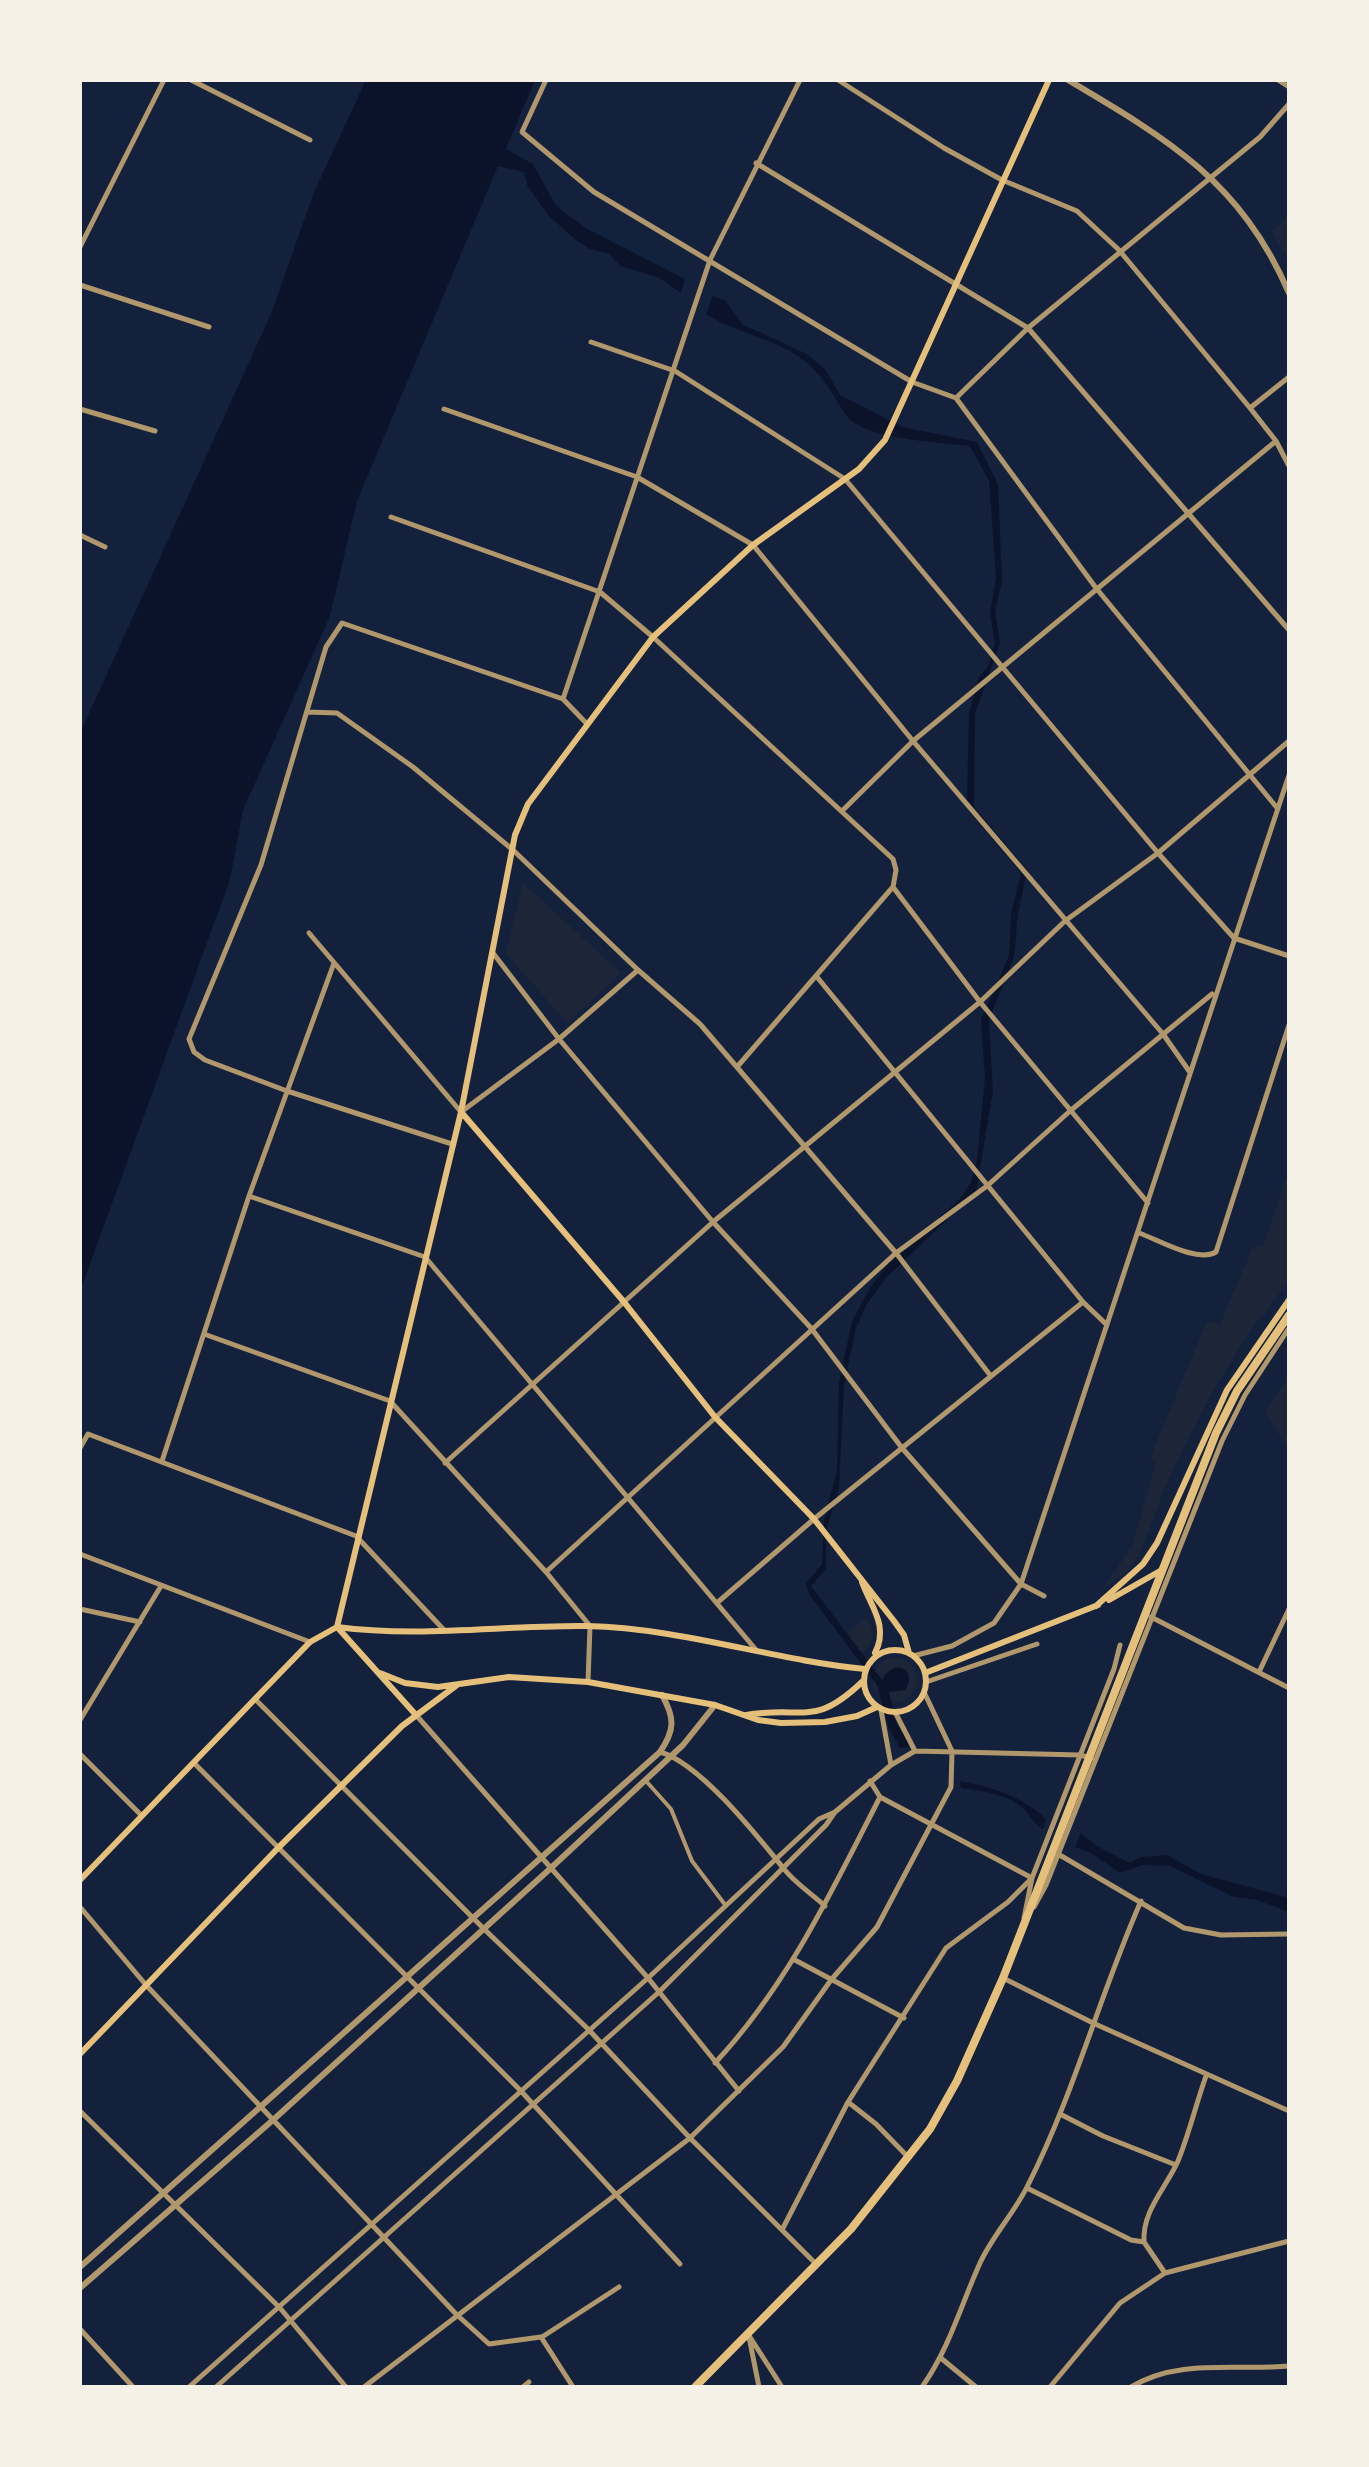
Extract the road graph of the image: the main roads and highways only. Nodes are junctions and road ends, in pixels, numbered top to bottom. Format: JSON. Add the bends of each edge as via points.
{"nodes":[{"id":1,"x":1048,"y":80,"type":"edge"},
{"id":2,"x":461,"y":1112,"type":"junction"},
{"id":3,"x":1289,"y":1300,"type":"edge"},
{"id":4,"x":1289,"y":1315,"type":"edge"},
{"id":5,"x":1160,"y":1571,"type":"junction"},
{"id":6,"x":861,"y":1580,"type":"junction"},
{"id":7,"x":1096,"y":1606,"type":"junction"},
{"id":8,"x":337,"y":1627,"type":"junction"},
{"id":9,"x":913,"y":1656,"type":"junction"},
{"id":10,"x":871,"y":1660,"type":"junction"},
{"id":11,"x":952,"y":1660,"type":"junction"},
{"id":12,"x":866,"y":1669,"type":"junction"},
{"id":13,"x":380,"y":1673,"type":"junction"},
{"id":14,"x":925,"y":1677,"type":"junction"},
{"id":15,"x":863,"y":1681,"type":"junction"},
{"id":16,"x":457,"y":1685,"type":"junction"},
{"id":17,"x":879,"y":1708,"type":"junction"},
{"id":18,"x":416,"y":1715,"type":"junction"},
{"id":19,"x":745,"y":1715,"type":"junction"},
{"id":20,"x":80,"y":1880,"type":"edge"},
{"id":21,"x":80,"y":2054,"type":"edge"},
{"id":22,"x":695,"y":2387,"type":"edge"}],
"edges":[{"from":1,"to":2,"type":"main road","via":[[885,440],[845,479],[753,545],[653,637],[528,804],[491,950]]},
{"from":2,"to":6,"type":"main road","via":[[715,1417],[814,1520]]},
{"from":2,"to":8,"type":"main road"},
{"from":3,"to":7,"type":"main road","via":[[1227,1390],[1157,1543]]},
{"from":4,"to":5,"type":"main road","via":[[1237,1391]]},
{"from":5,"to":7,"type":"main road"},
{"from":5,"to":22,"type":"main road","via":[[957,2080],[909,2158],[817,2266]]},
{"from":6,"to":9,"type":"main road"},
{"from":6,"to":10,"type":"main road","via":[[880,1623],[881,1641]]},
{"from":7,"to":11,"type":"main road"},
{"from":8,"to":12,"type":"main road","via":[[379,1633],[590,1626]]},
{"from":8,"to":13,"type":"main road"},
{"from":8,"to":20,"type":"main road","via":[[310,1642]]},
{"from":9,"to":10,"type":"main road","via":[[889,1650]]},
{"from":9,"to":11,"type":"main road"},
{"from":9,"to":14,"type":"main road"},
{"from":10,"to":12,"type":"main road"},
{"from":11,"to":14,"type":"main road"},
{"from":12,"to":15,"type":"main road"},
{"from":13,"to":16,"type":"main road","via":[[420,1686]]},
{"from":13,"to":18,"type":"main road"},
{"from":14,"to":17,"type":"main road","via":[[924,1692],[912,1707]]},
{"from":15,"to":17,"type":"main road"},
{"from":15,"to":19,"type":"main road","via":[[822,1711]]},
{"from":16,"to":18,"type":"main road"},
{"from":16,"to":19,"type":"main road","via":[[526,1676],[588,1682]]},
{"from":17,"to":19,"type":"main road","via":[[813,1724]]},
{"from":18,"to":21,"type":"main road"}]}
